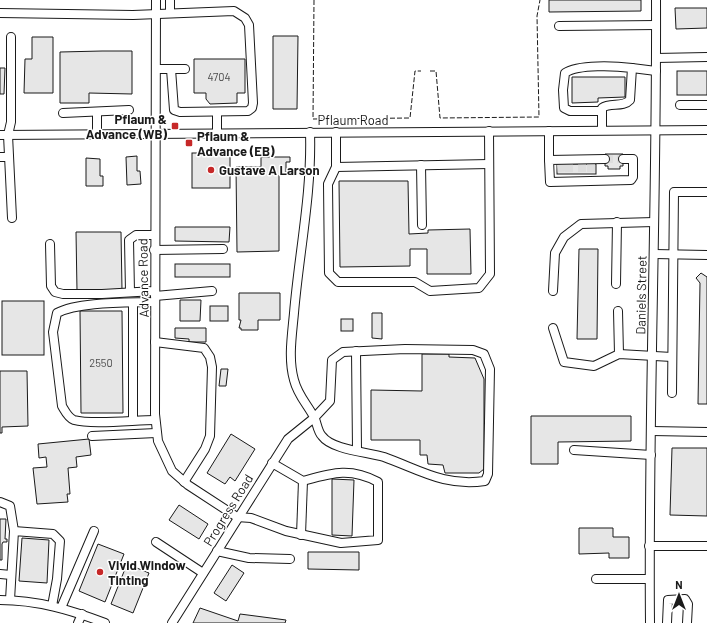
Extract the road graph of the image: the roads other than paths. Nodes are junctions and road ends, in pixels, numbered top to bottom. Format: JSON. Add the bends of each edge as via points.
{"nodes":[{"id":1,"x":156,"y":0,"type":"edge"},
{"id":2,"x":170,"y":0,"type":"edge"},
{"id":3,"x":656,"y":0,"type":"edge"},
{"id":4,"x":0,"y":13,"type":"edge"},
{"id":5,"x":170,"y":13,"type":"junction"},
{"id":6,"x":156,"y":14,"type":"junction"},
{"id":7,"x":656,"y":24,"type":"junction"},
{"id":8,"x":559,"y":26,"type":"dead end"},
{"id":9,"x":11,"y":37,"type":"dead end"},
{"id":10,"x":707,"y":57,"type":"edge"},
{"id":11,"x":656,"y":58,"type":"junction"},
{"id":12,"x":632,"y":68,"type":"junction"},
{"id":13,"x":156,"y":69,"type":"junction"},
{"id":14,"x":171,"y":69,"type":"junction"},
{"id":15,"x":185,"y":69,"type":"dead end"},
{"id":16,"x":656,"y":71,"type":"junction"},
{"id":17,"x":680,"y":105,"type":"dead end"},
{"id":18,"x":707,"y":105,"type":"edge"},
{"id":19,"x":129,"y":110,"type":"dead end"},
{"id":20,"x":601,"y":111,"type":"junction"},
{"id":21,"x":97,"y":112,"type":"junction"},
{"id":22,"x":217,"y":112,"type":"junction"},
{"id":23,"x":63,"y":113,"type":"dead end"},
{"id":24,"x":602,"y":130,"type":"junction"},
{"id":25,"x":657,"y":130,"type":"junction"},
{"id":26,"x":707,"y":130,"type":"edge"},
{"id":27,"x":488,"y":131,"type":"junction"},
{"id":28,"x":548,"y":131,"type":"junction"},
{"id":29,"x":310,"y":132,"type":"junction"},
{"id":30,"x":336,"y":132,"type":"junction"},
{"id":31,"x":217,"y":133,"type":"junction"},
{"id":32,"x":97,"y":134,"type":"junction"},
{"id":33,"x":156,"y":134,"type":"junction"},
{"id":34,"x":4,"y":135,"type":"edge"},
{"id":35,"x":0,"y":157,"type":"edge"},
{"id":36,"x":9,"y":157,"type":"junction"},
{"id":37,"x":605,"y":159,"type":"tunnel mouth"},
{"id":38,"x":623,"y":159,"type":"dead end"},
{"id":39,"x":549,"y":160,"type":"junction"},
{"id":40,"x":489,"y":164,"type":"junction"},
{"id":41,"x":421,"y":165,"type":"junction"},
{"id":42,"x":336,"y":167,"type":"junction"},
{"id":43,"x":707,"y":192,"type":"edge"},
{"id":44,"x":12,"y":218,"type":"dead end"},
{"id":45,"x":617,"y":222,"type":"junction"},
{"id":46,"x":654,"y":222,"type":"junction"},
{"id":47,"x":422,"y":225,"type":"dead end"},
{"id":48,"x":154,"y":235,"type":"junction"},
{"id":49,"x":50,"y":244,"type":"dead end"},
{"id":50,"x":223,"y":249,"type":"dead end"},
{"id":51,"x":154,"y":250,"type":"junction"},
{"id":52,"x":654,"y":254,"type":"junction"},
{"id":53,"x":673,"y":255,"type":"junction"},
{"id":54,"x":707,"y":255,"type":"edge"},
{"id":55,"x":616,"y":284,"type":"dead end"},
{"id":56,"x":212,"y":291,"type":"dead end"},
{"id":57,"x":130,"y":292,"type":"junction"},
{"id":58,"x":553,"y":292,"type":"dead end"},
{"id":59,"x":155,"y":296,"type":"junction"},
{"id":60,"x":133,"y":303,"type":"junction"},
{"id":61,"x":618,"y":311,"type":"dead end"},
{"id":62,"x":553,"y":328,"type":"dead end"},
{"id":63,"x":155,"y":342,"type":"junction"},
{"id":64,"x":356,"y":351,"type":"junction"},
{"id":65,"x":619,"y":354,"type":"junction"},
{"id":66,"x":652,"y":356,"type":"junction"},
{"id":67,"x":672,"y":357,"type":"junction"},
{"id":68,"x":672,"y":393,"type":"dead end"},
{"id":69,"x":314,"y":418,"type":"junction"},
{"id":70,"x":133,"y":420,"type":"junction"},
{"id":71,"x":155,"y":420,"type":"junction"},
{"id":72,"x":652,"y":431,"type":"junction"},
{"id":73,"x":156,"y":432,"type":"junction"},
{"id":74,"x":707,"y":432,"type":"edge"},
{"id":75,"x":92,"y":436,"type":"dead end"},
{"id":76,"x":357,"y":450,"type":"junction"},
{"id":77,"x":574,"y":450,"type":"dead end"},
{"id":78,"x":651,"y":454,"type":"junction"},
{"id":79,"x":272,"y":463,"type":"junction"},
{"id":80,"x":303,"y":481,"type":"junction"},
{"id":81,"x":184,"y":482,"type":"junction"},
{"id":82,"x":0,"y":502,"type":"edge"},
{"id":83,"x":237,"y":517,"type":"junction"},
{"id":84,"x":14,"y":531,"type":"junction"},
{"id":85,"x":94,"y":532,"type":"dead end"},
{"id":86,"x":301,"y":535,"type":"junction"},
{"id":87,"x":156,"y":542,"type":"dead end"},
{"id":88,"x":649,"y":546,"type":"junction"},
{"id":89,"x":707,"y":546,"type":"edge"},
{"id":90,"x":216,"y":551,"type":"junction"},
{"id":91,"x":290,"y":559,"type":"dead end"},
{"id":92,"x":202,"y":573,"type":"junction"},
{"id":93,"x":0,"y":574,"type":"edge"},
{"id":94,"x":11,"y":575,"type":"junction"},
{"id":95,"x":596,"y":579,"type":"dead end"},
{"id":96,"x":649,"y":579,"type":"junction"},
{"id":97,"x":0,"y":600,"type":"edge"},
{"id":98,"x":10,"y":600,"type":"junction"},
{"id":99,"x":52,"y":606,"type":"junction"},
{"id":100,"x":61,"y":608,"type":"junction"},
{"id":101,"x":82,"y":614,"type":"junction"},
{"id":102,"x":78,"y":623,"type":"edge"},
{"id":103,"x":105,"y":623,"type":"edge"},
{"id":104,"x":172,"y":623,"type":"edge"},
{"id":105,"x":650,"y":623,"type":"edge"},
{"id":106,"x":667,"y":623,"type":"edge"},
{"id":107,"x":687,"y":623,"type":"edge"}],
"edges":[{"from":1,"to":6,"type":"street","name":"Advance Road"},
{"from":2,"to":5,"type":"street"},
{"from":3,"to":7,"type":"street","name":"Daniels Street"},
{"from":4,"to":6,"type":"street"},
{"from":5,"to":6,"type":"street"},
{"from":5,"to":22,"type":"street","via":[[234,11],[245,18],[249,25],[252,108],[248,111]]},
{"from":6,"to":13,"type":"street","name":"Advance Road"},
{"from":7,"to":8,"type":"street"},
{"from":7,"to":11,"type":"street","name":"Daniels Street"},
{"from":9,"to":34,"type":"street","via":[[11,122]]},
{"from":10,"to":11,"type":"street"},
{"from":11,"to":16,"type":"street","name":"Daniels Street"},
{"from":12,"to":16,"type":"street"},
{"from":12,"to":20,"type":"street","via":[[630,100],[624,104],[605,105]]},
{"from":12,"to":20,"type":"street","via":[[591,67],[566,73],[563,85],[564,108],[570,111]]},
{"from":13,"to":14,"type":"street"},
{"from":13,"to":33,"type":"street","name":"Advance Road"},
{"from":14,"to":15,"type":"street"},
{"from":14,"to":22,"type":"street","via":[[174,110]]},
{"from":16,"to":25,"type":"street","name":"Daniels Street"},
{"from":17,"to":18,"type":"street"},
{"from":19,"to":21,"type":"street"},
{"from":20,"to":24,"type":"street"},
{"from":21,"to":23,"type":"street"},
{"from":21,"to":32,"type":"street"},
{"from":22,"to":31,"type":"street"},
{"from":24,"to":25,"type":"street","name":"Pflaum Road"},
{"from":24,"to":28,"type":"street","name":"Pflaum Road"},
{"from":25,"to":26,"type":"street","name":"Pflaum Road"},
{"from":25,"to":46,"type":"street","name":"Daniels Street"},
{"from":27,"to":28,"type":"street","name":"Pflaum Road"},
{"from":27,"to":30,"type":"street","name":"Pflaum Road"},
{"from":27,"to":40,"type":"street"},
{"from":28,"to":39,"type":"street"},
{"from":29,"to":30,"type":"street","name":"Pflaum Road"},
{"from":29,"to":31,"type":"street","name":"Pflaum Road"},
{"from":29,"to":69,"type":"street","via":[[310,166],[297,273],[291,353],[297,391]]},
{"from":30,"to":42,"type":"street"},
{"from":31,"to":33,"type":"street","name":"Pflaum Road"},
{"from":32,"to":33,"type":"street","name":"Pflaum Road"},
{"from":32,"to":34,"type":"street","name":"Pflaum Road"},
{"from":33,"to":48,"type":"street","name":"Advance Road"},
{"from":34,"to":36,"type":"street"},
{"from":35,"to":36,"type":"street"},
{"from":36,"to":44,"type":"street"},
{"from":37,"to":39,"type":"street","via":[[591,162]]},
{"from":38,"to":39,"type":"street","via":[[633,159],[631,180],[566,178],[550,182]]},
{"from":40,"to":41,"type":"street"},
{"from":40,"to":42,"type":"street","via":[[490,274],[480,288],[430,291],[415,282],[338,282],[329,273],[328,184]]},
{"from":41,"to":42,"type":"street"},
{"from":41,"to":47,"type":"street"},
{"from":43,"to":53,"type":"street","via":[[674,192]]},
{"from":45,"to":46,"type":"street"},
{"from":45,"to":55,"type":"street"},
{"from":45,"to":58,"type":"street","via":[[581,224],[564,237],[555,253]]},
{"from":46,"to":52,"type":"street","name":"Daniels Street"},
{"from":48,"to":51,"type":"street","name":"Advance Road"},
{"from":48,"to":57,"type":"street","via":[[136,235],[129,240]]},
{"from":49,"to":57,"type":"street","via":[[54,292]]},
{"from":50,"to":51,"type":"street"},
{"from":51,"to":59,"type":"street","name":"Advance Road"},
{"from":52,"to":53,"type":"street"},
{"from":52,"to":66,"type":"street","name":"Daniels Street"},
{"from":53,"to":54,"type":"street"},
{"from":53,"to":67,"type":"street"},
{"from":56,"to":59,"type":"street"},
{"from":57,"to":59,"type":"street"},
{"from":59,"to":60,"type":"street"},
{"from":59,"to":63,"type":"street","name":"Advance Road"},
{"from":60,"to":70,"type":"street"},
{"from":60,"to":70,"type":"street","via":[[65,308],[57,313],[53,332],[62,406],[69,416],[73,420],[87,421]]},
{"from":61,"to":65,"type":"street"},
{"from":62,"to":65,"type":"street","via":[[564,362],[594,366]]},
{"from":63,"to":71,"type":"street","name":"Advance Road"},
{"from":63,"to":81,"type":"street","via":[[204,348],[210,357],[210,436],[205,449]]},
{"from":64,"to":69,"type":"street","name":"Progress Road","via":[[343,352],[332,360],[330,401]]},
{"from":64,"to":76,"type":"street"},
{"from":64,"to":76,"type":"street","via":[[473,350],[484,354],[490,369],[488,474],[485,481],[468,484],[439,479],[396,461]]},
{"from":65,"to":66,"type":"street"},
{"from":66,"to":67,"type":"street"},
{"from":66,"to":72,"type":"street","name":"Daniels Street"},
{"from":67,"to":68,"type":"street"},
{"from":69,"to":76,"type":"street","via":[[322,436],[336,446]]},
{"from":69,"to":79,"type":"street","name":"Progress Road","via":[[288,439]]},
{"from":70,"to":71,"type":"street"},
{"from":71,"to":73,"type":"street","name":"Advance Road"},
{"from":72,"to":74,"type":"street"},
{"from":72,"to":78,"type":"street","name":"Daniels Street"},
{"from":73,"to":75,"type":"street"},
{"from":73,"to":81,"type":"street","name":"Advance Road","via":[[164,458],[172,471]]},
{"from":77,"to":78,"type":"street"},
{"from":78,"to":88,"type":"street","name":"Daniels Street"},
{"from":79,"to":80,"type":"street"},
{"from":79,"to":83,"type":"street","name":"Progress Road"},
{"from":80,"to":86,"type":"street"},
{"from":80,"to":86,"type":"street","via":[[334,472],[364,474],[378,482],[378,540],[341,543]]},
{"from":81,"to":83,"type":"street","name":"Advance Road"},
{"from":82,"to":84,"type":"street","via":[[10,506]]},
{"from":83,"to":86,"type":"street","via":[[251,518]]},
{"from":83,"to":90,"type":"street","name":"Progress Road"},
{"from":84,"to":94,"type":"street"},
{"from":84,"to":99,"type":"street","via":[[53,534],[60,541]]},
{"from":85,"to":100,"type":"street"},
{"from":87,"to":92,"type":"street"},
{"from":88,"to":89,"type":"street"},
{"from":88,"to":96,"type":"street","name":"Daniels Street"},
{"from":90,"to":91,"type":"street","via":[[249,558]]},
{"from":90,"to":92,"type":"street","name":"Progress Road"},
{"from":92,"to":104,"type":"street","name":"Progress Road"},
{"from":93,"to":94,"type":"street"},
{"from":94,"to":98,"type":"street"},
{"from":95,"to":96,"type":"street"},
{"from":96,"to":105,"type":"street","name":"Daniels Street"},
{"from":97,"to":98,"type":"street"},
{"from":98,"to":99,"type":"street"},
{"from":99,"to":100,"type":"street"},
{"from":100,"to":101,"type":"street"},
{"from":101,"to":102,"type":"street"},
{"from":101,"to":103,"type":"street"},
{"from":106,"to":107,"type":"street","via":[[668,600],[675,598],[685,599],[688,604]]}]}
